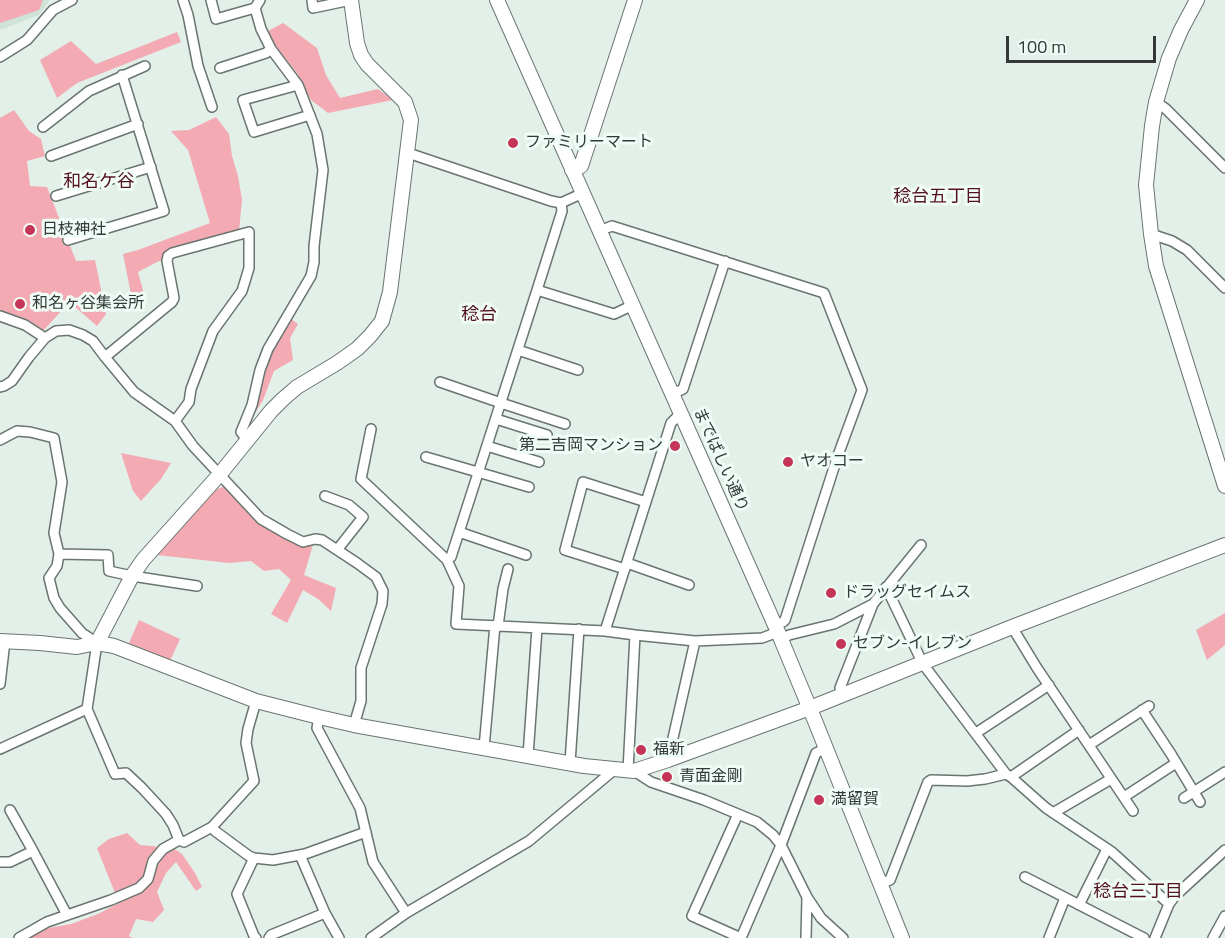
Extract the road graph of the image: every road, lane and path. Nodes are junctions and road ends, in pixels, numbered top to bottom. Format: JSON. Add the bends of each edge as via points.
{"nodes":[{"id":1,"x":72,"y":0,"type":"edge"},
{"id":2,"x":183,"y":0,"type":"edge"},
{"id":3,"x":211,"y":0,"type":"edge"},
{"id":4,"x":312,"y":0,"type":"edge"},
{"id":5,"x":351,"y":0,"type":"edge"},
{"id":6,"x":497,"y":0,"type":"edge"},
{"id":7,"x":635,"y":0,"type":"edge"},
{"id":8,"x":1197,"y":0,"type":"edge"},
{"id":9,"x":258,"y":4,"type":"edge"},
{"id":10,"x":271,"y":49,"type":"junction"},
{"id":11,"x":0,"y":57,"type":"edge"},
{"id":12,"x":145,"y":66,"type":"dead end"},
{"id":13,"x":220,"y":68,"type":"dead end"},
{"id":14,"x":122,"y":75,"type":"junction"},
{"id":15,"x":298,"y":85,"type":"junction"},
{"id":16,"x":1156,"y":102,"type":"junction"},
{"id":17,"x":212,"y":107,"type":"dead end"},
{"id":18,"x":310,"y":115,"type":"junction"},
{"id":19,"x":138,"y":124,"type":"junction"},
{"id":20,"x":43,"y":127,"type":"dead end"},
{"id":21,"x":408,"y":153,"type":"junction"},
{"id":22,"x":51,"y":156,"type":"dead end"},
{"id":23,"x":151,"y":167,"type":"junction"},
{"id":24,"x":1225,"y":168,"type":"edge"},
{"id":25,"x":572,"y":170,"type":"junction"},
{"id":26,"x":583,"y":193,"type":"junction"},
{"id":27,"x":56,"y":196,"type":"dead end"},
{"id":28,"x":561,"y":202,"type":"junction"},
{"id":29,"x":599,"y":231,"type":"junction"},
{"id":30,"x":1151,"y":234,"type":"junction"},
{"id":31,"x":68,"y":240,"type":"dead end"},
{"id":32,"x":725,"y":261,"type":"junction"},
{"id":33,"x":1225,"y":288,"type":"edge"},
{"id":34,"x":537,"y":290,"type":"junction"},
{"id":35,"x":633,"y":305,"type":"junction"},
{"id":36,"x":0,"y":316,"type":"edge"},
{"id":37,"x":45,"y":338,"type":"junction"},
{"id":38,"x":518,"y":350,"type":"junction"},
{"id":39,"x":105,"y":357,"type":"junction"},
{"id":40,"x":578,"y":370,"type":"dead end"},
{"id":41,"x":440,"y":382,"type":"dead end"},
{"id":42,"x":0,"y":387,"type":"edge"},
{"id":43,"x":673,"y":394,"type":"junction"},
{"id":44,"x":501,"y":404,"type":"junction"},
{"id":45,"x":681,"y":413,"type":"junction"},
{"id":46,"x":496,"y":419,"type":"junction"},
{"id":47,"x":176,"y":421,"type":"junction"},
{"id":48,"x":565,"y":424,"type":"dead end"},
{"id":49,"x":371,"y":429,"type":"dead end"},
{"id":50,"x":547,"y":435,"type":"dead end"},
{"id":51,"x":0,"y":440,"type":"edge"},
{"id":52,"x":248,"y":441,"type":"junction"},
{"id":53,"x":487,"y":446,"type":"junction"},
{"id":54,"x":426,"y":457,"type":"dead end"},
{"id":55,"x":539,"y":462,"type":"dead end"},
{"id":56,"x":478,"y":473,"type":"junction"},
{"id":57,"x":220,"y":474,"type":"junction"},
{"id":58,"x":1225,"y":486,"type":"edge"},
{"id":59,"x":530,"y":487,"type":"dead end"},
{"id":60,"x":325,"y":496,"type":"dead end"},
{"id":61,"x":646,"y":502,"type":"junction"},
{"id":62,"x":459,"y":532,"type":"junction"},
{"id":63,"x":921,"y":545,"type":"dead end"},
{"id":64,"x":1225,"y":545,"type":"edge"},
{"id":65,"x":338,"y":550,"type":"junction"},
{"id":66,"x":58,"y":554,"type":"junction"},
{"id":67,"x":526,"y":555,"type":"dead end"},
{"id":68,"x":447,"y":560,"type":"junction"},
{"id":69,"x":626,"y":566,"type":"junction"},
{"id":70,"x":508,"y":569,"type":"dead end"},
{"id":71,"x":132,"y":576,"type":"junction"},
{"id":72,"x":689,"y":585,"type":"dead end"},
{"id":73,"x":197,"y":586,"type":"dead end"},
{"id":74,"x":886,"y":587,"type":"junction"},
{"id":75,"x":873,"y":604,"type":"junction"},
{"id":76,"x":497,"y":626,"type":"junction"},
{"id":77,"x":1012,"y":627,"type":"junction"},
{"id":78,"x":537,"y":628,"type":"junction"},
{"id":79,"x":579,"y":629,"type":"junction"},
{"id":80,"x":605,"y":631,"type":"junction"},
{"id":81,"x":778,"y":632,"type":"junction"},
{"id":82,"x":635,"y":635,"type":"junction"},
{"id":83,"x":3,"y":641,"type":"edge"},
{"id":84,"x":695,"y":641,"type":"junction"},
{"id":85,"x":98,"y":643,"type":"junction"},
{"id":86,"x":922,"y":663,"type":"junction"},
{"id":87,"x":0,"y":684,"type":"edge"},
{"id":88,"x":1048,"y":685,"type":"junction"},
{"id":89,"x":843,"y":695,"type":"junction"},
{"id":90,"x":256,"y":701,"type":"junction"},
{"id":91,"x":810,"y":708,"type":"junction"},
{"id":92,"x":87,"y":710,"type":"junction"},
{"id":93,"x":319,"y":717,"type":"junction"},
{"id":94,"x":354,"y":725,"type":"junction"},
{"id":95,"x":1079,"y":730,"type":"junction"},
{"id":96,"x":976,"y":733,"type":"junction"},
{"id":97,"x":1089,"y":745,"type":"junction"},
{"id":98,"x":0,"y":748,"type":"edge"},
{"id":99,"x":484,"y":748,"type":"junction"},
{"id":100,"x":826,"y":748,"type":"junction"},
{"id":101,"x":528,"y":756,"type":"junction"},
{"id":102,"x":668,"y":760,"type":"junction"},
{"id":103,"x":570,"y":763,"type":"junction"},
{"id":104,"x":1176,"y":763,"type":"junction"},
{"id":105,"x":625,"y":770,"type":"junction"},
{"id":106,"x":1225,"y":772,"type":"edge"},
{"id":107,"x":1008,"y":776,"type":"junction"},
{"id":108,"x":1111,"y":779,"type":"junction"},
{"id":109,"x":1194,"y":792,"type":"junction"},
{"id":110,"x":1124,"y":797,"type":"junction"},
{"id":111,"x":1184,"y":798,"type":"dead end"},
{"id":112,"x":1200,"y":802,"type":"dead end"},
{"id":113,"x":10,"y":810,"type":"dead end"},
{"id":114,"x":1133,"y":811,"type":"dead end"},
{"id":115,"x":1053,"y":813,"type":"junction"},
{"id":116,"x":738,"y":814,"type":"junction"},
{"id":117,"x":212,"y":827,"type":"junction"},
{"id":118,"x":366,"y":832,"type":"junction"},
{"id":119,"x":179,"y":840,"type":"junction"},
{"id":120,"x":781,"y":845,"type":"junction"},
{"id":121,"x":1107,"y":849,"type":"junction"},
{"id":122,"x":1225,"y":850,"type":"edge"},
{"id":123,"x":33,"y":851,"type":"junction"},
{"id":124,"x":300,"y":855,"type":"junction"},
{"id":125,"x":254,"y":858,"type":"junction"},
{"id":126,"x":0,"y":861,"type":"edge"},
{"id":127,"x":1025,"y":877,"type":"dead end"},
{"id":128,"x":880,"y":884,"type":"junction"},
{"id":129,"x":807,"y":897,"type":"junction"},
{"id":130,"x":1065,"y":898,"type":"junction"},
{"id":131,"x":1169,"y":904,"type":"junction"},
{"id":132,"x":1079,"y":905,"type":"junction"},
{"id":133,"x":325,"y":913,"type":"junction"},
{"id":134,"x":406,"y":914,"type":"junction"},
{"id":135,"x":67,"y":915,"type":"junction"},
{"id":136,"x":1225,"y":916,"type":"edge"},
{"id":137,"x":20,"y":938,"type":"edge"},
{"id":138,"x":256,"y":938,"type":"edge"},
{"id":139,"x":268,"y":938,"type":"edge"},
{"id":140,"x":339,"y":938,"type":"edge"},
{"id":141,"x":371,"y":938,"type":"edge"},
{"id":142,"x":806,"y":938,"type":"edge"},
{"id":143,"x":843,"y":938,"type":"edge"},
{"id":144,"x":902,"y":938,"type":"edge"},
{"id":145,"x":1049,"y":938,"type":"edge"},
{"id":146,"x":1144,"y":938,"type":"edge"},
{"id":147,"x":1155,"y":938,"type":"edge"},
{"id":148,"x":1213,"y":938,"type":"edge"}],
"edges":[{"from":1,"to":11,"type":"street","via":[[52,10],[27,40]]},
{"from":2,"to":17,"type":"street"},
{"from":3,"to":9,"type":"street","via":[[216,19]]},
{"from":4,"to":5,"type":"street","via":[[313,8]]},
{"from":5,"to":21,"type":"street","via":[[361,56],[409,111]]},
{"from":6,"to":25,"type":"street","name":"までばしい通り"},
{"from":7,"to":25,"type":"street","via":[[581,166]]},
{"from":8,"to":16,"type":"street","via":[[1169,58]]},
{"from":9,"to":10,"type":"street","via":[[261,29]]},
{"from":10,"to":13,"type":"street"},
{"from":10,"to":15,"type":"street"},
{"from":12,"to":14,"type":"street"},
{"from":14,"to":19,"type":"street"},
{"from":14,"to":20,"type":"street","via":[[88,91]]},
{"from":15,"to":18,"type":"street"},
{"from":15,"to":18,"type":"street","via":[[243,100],[254,132]]},
{"from":16,"to":24,"type":"street"},
{"from":16,"to":30,"type":"street","via":[[1146,184]]},
{"from":18,"to":52,"type":"street","via":[[323,170],[314,262],[311,276],[260,370],[241,432]]},
{"from":19,"to":22,"type":"street"},
{"from":19,"to":23,"type":"street"},
{"from":21,"to":28,"type":"street"},
{"from":21,"to":52,"type":"street","via":[[390,292],[382,321],[357,349],[283,399]]},
{"from":23,"to":27,"type":"street"},
{"from":23,"to":31,"type":"street","via":[[165,211]]},
{"from":25,"to":26,"type":"street","name":"までばしい通り"},
{"from":26,"to":28,"type":"street"},
{"from":26,"to":29,"type":"street","name":"までばしい通り"},
{"from":28,"to":34,"type":"street","via":[[562,211]]},
{"from":29,"to":32,"type":"street","via":[[612,226]]},
{"from":29,"to":35,"type":"street","name":"までばしい通り"},
{"from":30,"to":33,"type":"street","via":[[1187,250]]},
{"from":30,"to":58,"type":"street","via":[[1156,266]]},
{"from":32,"to":43,"type":"street","via":[[683,389]]},
{"from":32,"to":81,"type":"street","via":[[824,293],[862,390]]},
{"from":34,"to":35,"type":"street","via":[[614,314]]},
{"from":34,"to":38,"type":"street"},
{"from":35,"to":43,"type":"street","name":"までばしい通り"},
{"from":36,"to":37,"type":"street"},
{"from":37,"to":39,"type":"street","via":[[56,331],[69,330],[93,341]]},
{"from":37,"to":42,"type":"street","via":[[12,381]]},
{"from":38,"to":40,"type":"street"},
{"from":38,"to":44,"type":"street"},
{"from":39,"to":47,"type":"street","via":[[134,392]]},
{"from":39,"to":47,"type":"street","via":[[172,302],[168,256],[249,232],[249,268],[242,291],[213,330],[189,402]]},
{"from":41,"to":44,"type":"street"},
{"from":43,"to":45,"type":"street","name":"までばしい通り"},
{"from":44,"to":46,"type":"street"},
{"from":44,"to":48,"type":"street"},
{"from":45,"to":61,"type":"street","via":[[671,423]]},
{"from":45,"to":81,"type":"street","name":"までばしい通り"},
{"from":46,"to":50,"type":"street"},
{"from":46,"to":53,"type":"street"},
{"from":47,"to":57,"type":"street"},
{"from":49,"to":68,"type":"street","via":[[361,479]]},
{"from":51,"to":66,"type":"street","via":[[17,431],[54,438],[63,482],[54,533]]},
{"from":52,"to":57,"type":"street"},
{"from":53,"to":55,"type":"street"},
{"from":53,"to":56,"type":"street"},
{"from":54,"to":56,"type":"street"},
{"from":56,"to":59,"type":"street"},
{"from":56,"to":62,"type":"street"},
{"from":57,"to":65,"type":"street","via":[[261,519],[303,542],[322,540]]},
{"from":57,"to":71,"type":"street"},
{"from":60,"to":65,"type":"street","via":[[349,504],[363,518]]},
{"from":61,"to":69,"type":"street"},
{"from":61,"to":69,"type":"street","via":[[583,482],[565,550]]},
{"from":62,"to":67,"type":"street"},
{"from":62,"to":68,"type":"street"},
{"from":63,"to":74,"type":"street"},
{"from":64,"to":77,"type":"street"},
{"from":65,"to":94,"type":"street","via":[[376,577],[383,591],[361,668],[360,701]]},
{"from":66,"to":71,"type":"street","via":[[108,555],[109,571]]},
{"from":66,"to":85,"type":"street","via":[[57,566],[49,578],[54,598],[81,633]]},
{"from":68,"to":76,"type":"street","via":[[459,586],[456,624]]},
{"from":69,"to":72,"type":"street"},
{"from":69,"to":80,"type":"street"},
{"from":70,"to":76,"type":"street"},
{"from":71,"to":73,"type":"street"},
{"from":71,"to":85,"type":"street"},
{"from":74,"to":75,"type":"street"},
{"from":74,"to":86,"type":"street"},
{"from":75,"to":81,"type":"street","via":[[840,621],[789,635]]},
{"from":75,"to":89,"type":"street","via":[[840,688]]},
{"from":76,"to":78,"type":"street"},
{"from":76,"to":99,"type":"street"},
{"from":77,"to":86,"type":"street"},
{"from":77,"to":88,"type":"street"},
{"from":78,"to":79,"type":"street"},
{"from":78,"to":101,"type":"street"},
{"from":79,"to":80,"type":"street"},
{"from":79,"to":103,"type":"street"},
{"from":80,"to":82,"type":"street"},
{"from":81,"to":84,"type":"street","via":[[762,638]]},
{"from":81,"to":91,"type":"street","name":"までばしい通り"},
{"from":82,"to":84,"type":"street"},
{"from":82,"to":105,"type":"street"},
{"from":83,"to":85,"type":"street","via":[[77,647]]},
{"from":83,"to":87,"type":"street"},
{"from":84,"to":102,"type":"street"},
{"from":85,"to":90,"type":"street"},
{"from":85,"to":92,"type":"street"},
{"from":86,"to":89,"type":"street"},
{"from":86,"to":96,"type":"street"},
{"from":88,"to":95,"type":"street"},
{"from":88,"to":96,"type":"street"},
{"from":89,"to":91,"type":"street"},
{"from":90,"to":93,"type":"street"},
{"from":90,"to":117,"type":"street","via":[[246,743],[254,781]]},
{"from":91,"to":100,"type":"street","name":"までばしい通り"},
{"from":91,"to":102,"type":"street"},
{"from":92,"to":98,"type":"street"},
{"from":92,"to":119,"type":"street","via":[[115,774],[126,773],[142,788],[166,814]]},
{"from":93,"to":94,"type":"street"},
{"from":93,"to":118,"type":"street","via":[[317,728],[360,808]]},
{"from":94,"to":99,"type":"street"},
{"from":95,"to":97,"type":"street"},
{"from":95,"to":107,"type":"street"},
{"from":96,"to":107,"type":"street"},
{"from":97,"to":104,"type":"street","via":[[1145,708]]},
{"from":97,"to":108,"type":"street"},
{"from":99,"to":101,"type":"street"},
{"from":100,"to":120,"type":"street","via":[[816,753]]},
{"from":100,"to":128,"type":"street","name":"までばしい通り"},
{"from":101,"to":103,"type":"street"},
{"from":102,"to":105,"type":"street"},
{"from":103,"to":105,"type":"street"},
{"from":104,"to":109,"type":"street"},
{"from":104,"to":110,"type":"street"},
{"from":105,"to":116,"type":"street"},
{"from":105,"to":134,"type":"street","via":[[529,841]]},
{"from":106,"to":109,"type":"street"},
{"from":107,"to":115,"type":"street"},
{"from":107,"to":128,"type":"street","via":[[928,782],[890,880]]},
{"from":108,"to":110,"type":"street"},
{"from":108,"to":115,"type":"street"},
{"from":109,"to":111,"type":"street"},
{"from":109,"to":112,"type":"street"},
{"from":110,"to":114,"type":"street"},
{"from":113,"to":123,"type":"street"},
{"from":115,"to":121,"type":"street"},
{"from":116,"to":120,"type":"street","via":[[757,822]]},
{"from":116,"to":120,"type":"street","via":[[692,916],[741,938]]},
{"from":117,"to":119,"type":"street","via":[[184,842]]},
{"from":117,"to":125,"type":"street"},
{"from":118,"to":124,"type":"street"},
{"from":118,"to":134,"type":"street","via":[[373,862]]},
{"from":119,"to":135,"type":"street","via":[[163,849],[153,861],[148,879],[140,888]]},
{"from":120,"to":129,"type":"street"},
{"from":121,"to":131,"type":"street"},
{"from":121,"to":132,"type":"street"},
{"from":122,"to":131,"type":"street"},
{"from":123,"to":126,"type":"street","via":[[10,862]]},
{"from":123,"to":135,"type":"street"},
{"from":124,"to":125,"type":"street","via":[[273,860]]},
{"from":124,"to":133,"type":"street"},
{"from":125,"to":138,"type":"street","via":[[237,894]]},
{"from":127,"to":130,"type":"street"},
{"from":128,"to":144,"type":"street","name":"までばしい通り"},
{"from":129,"to":142,"type":"street"},
{"from":129,"to":143,"type":"street","via":[[821,918]]},
{"from":130,"to":132,"type":"street"},
{"from":130,"to":145,"type":"street"},
{"from":131,"to":147,"type":"street"},
{"from":132,"to":146,"type":"street"},
{"from":133,"to":139,"type":"street"},
{"from":133,"to":140,"type":"street"},
{"from":134,"to":141,"type":"street"},
{"from":135,"to":137,"type":"street"},
{"from":136,"to":148,"type":"street"}]}
